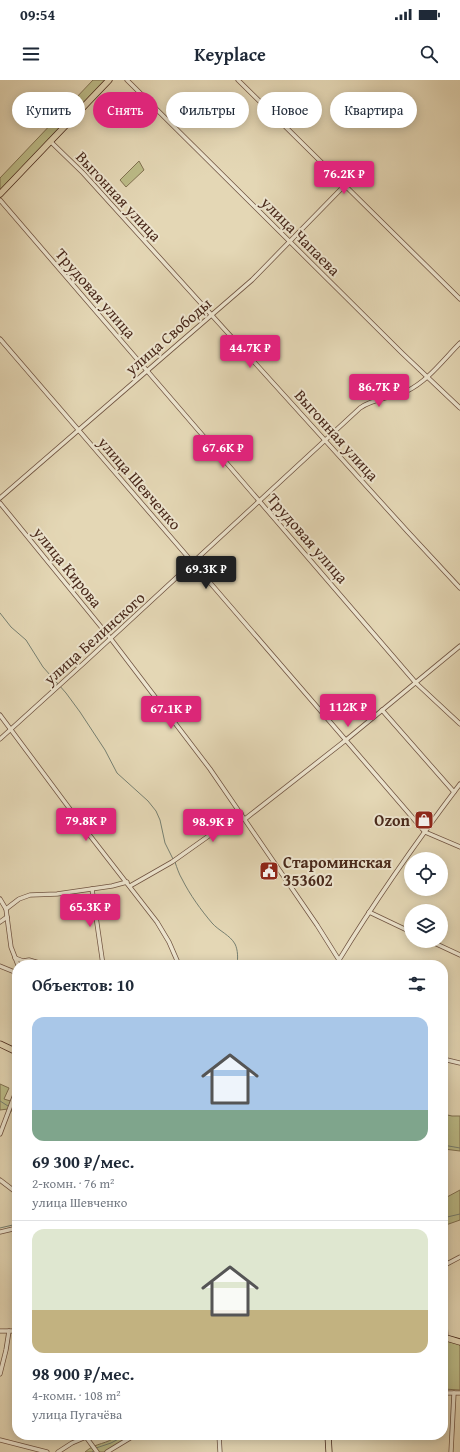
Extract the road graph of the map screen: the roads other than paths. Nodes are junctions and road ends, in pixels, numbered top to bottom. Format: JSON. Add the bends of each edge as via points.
{"nodes":[{"id":1,"x":109,"y":80,"type":"edge"},
{"id":2,"x":127,"y":80,"type":"edge"},
{"id":3,"x":238,"y":80,"type":"edge"},
{"id":4,"x":50,"y":141,"type":"junction"},
{"id":5,"x":345,"y":185,"type":"junction"},
{"id":6,"x":0,"y":194,"type":"edge"},
{"id":7,"x":0,"y":200,"type":"edge"},
{"id":8,"x":290,"y":241,"type":"junction"},
{"id":9,"x":460,"y":299,"type":"edge"},
{"id":10,"x":211,"y":315,"type":"junction"},
{"id":11,"x":0,"y":339,"type":"edge"},
{"id":12,"x":460,"y":343,"type":"edge"},
{"id":13,"x":147,"y":370,"type":"junction"},
{"id":14,"x":427,"y":376,"type":"junction"},
{"id":15,"x":460,"y":408,"type":"edge"},
{"id":16,"x":79,"y":430,"type":"junction"},
{"id":17,"x":326,"y":440,"type":"junction"},
{"id":18,"x":0,"y":498,"type":"edge"},
{"id":19,"x":260,"y":501,"type":"junction"},
{"id":20,"x":0,"y":503,"type":"edge"},
{"id":21,"x":193,"y":563,"type":"junction"},
{"id":22,"x":460,"y":588,"type":"edge"},
{"id":23,"x":111,"y":639,"type":"junction"},
{"id":24,"x":460,"y":646,"type":"edge"},
{"id":25,"x":416,"y":683,"type":"junction"},
{"id":26,"x":382,"y":710,"type":"junction"},
{"id":27,"x":0,"y":715,"type":"edge"},
{"id":28,"x":460,"y":724,"type":"edge"},
{"id":29,"x":12,"y":729,"type":"junction"},
{"id":30,"x":0,"y":739,"type":"edge"},
{"id":31,"x":346,"y":740,"type":"junction"},
{"id":32,"x":460,"y":784,"type":"edge"},
{"id":33,"x":454,"y":792,"type":"junction"},
{"id":34,"x":241,"y":813,"type":"junction"},
{"id":35,"x":244,"y":819,"type":"junction"},
{"id":36,"x":425,"y":832,"type":"junction"},
{"id":37,"x":460,"y":847,"type":"edge"},
{"id":38,"x":128,"y":884,"type":"junction"},
{"id":39,"x":92,"y":889,"type":"junction"},
{"id":40,"x":0,"y":898,"type":"edge"},
{"id":41,"x":6,"y":909,"type":"junction"},
{"id":42,"x":369,"y":912,"type":"junction"},
{"id":43,"x":7,"y":916,"type":"junction"},
{"id":44,"x":0,"y":922,"type":"edge"},
{"id":45,"x":404,"y":929,"type":"edge"},
{"id":46,"x":444,"y":948,"type":"edge"},
{"id":47,"x":460,"y":956,"type":"edge"},
{"id":48,"x":16,"y":958,"type":"joint"},
{"id":49,"x":21,"y":960,"type":"edge"},
{"id":50,"x":102,"y":960,"type":"edge"},
{"id":51,"x":177,"y":960,"type":"edge"},
{"id":52,"x":339,"y":960,"type":"joint"},
{"id":53,"x":0,"y":966,"type":"edge"},
{"id":54,"x":12,"y":971,"type":"edge"},
{"id":55,"x":0,"y":1044,"type":"edge"},
{"id":56,"x":12,"y":1050,"type":"edge"},
{"id":57,"x":448,"y":1060,"type":"edge"},
{"id":58,"x":460,"y":1063,"type":"edge"},
{"id":59,"x":12,"y":1101,"type":"edge"},
{"id":60,"x":0,"y":1134,"type":"edge"},
{"id":61,"x":0,"y":1180,"type":"edge"},
{"id":62,"x":12,"y":1189,"type":"edge"},
{"id":63,"x":12,"y":1229,"type":"edge"},
{"id":64,"x":0,"y":1232,"type":"edge"},
{"id":65,"x":460,"y":1257,"type":"edge"},
{"id":66,"x":448,"y":1263,"type":"edge"},
{"id":67,"x":0,"y":1330,"type":"edge"},
{"id":68,"x":9,"y":1331,"type":"joint"},
{"id":69,"x":448,"y":1339,"type":"edge"},
{"id":70,"x":460,"y":1342,"type":"edge"},
{"id":71,"x":0,"y":1374,"type":"edge"},
{"id":72,"x":448,"y":1393,"type":"edge"},
{"id":73,"x":454,"y":1393,"type":"junction"},
{"id":74,"x":460,"y":1393,"type":"edge"},
{"id":75,"x":0,"y":1440,"type":"edge"},
{"id":76,"x":78,"y":1440,"type":"edge"},
{"id":77,"x":89,"y":1440,"type":"edge"},
{"id":78,"x":127,"y":1440,"type":"edge"},
{"id":79,"x":219,"y":1440,"type":"edge"},
{"id":80,"x":328,"y":1440,"type":"edge"},
{"id":81,"x":47,"y":1452,"type":"edge"},
{"id":82,"x":58,"y":1452,"type":"edge"},
{"id":83,"x":97,"y":1452,"type":"edge"},
{"id":84,"x":107,"y":1452,"type":"edge"},
{"id":85,"x":220,"y":1452,"type":"edge"},
{"id":86,"x":329,"y":1452,"type":"edge"},
{"id":87,"x":451,"y":1452,"type":"edge"}],
"edges":[{"from":1,"to":4,"type":"main road"},
{"from":2,"to":8,"type":"street","name":"улица Чапаева"},
{"from":3,"to":5,"type":"street"},
{"from":4,"to":6,"type":"main road"},
{"from":4,"to":10,"type":"street","name":"Выгонная улица","via":[[83,173]]},
{"from":5,"to":8,"type":"street","name":"улица Свободы"},
{"from":5,"to":9,"type":"street"},
{"from":7,"to":13,"type":"street","name":"Трудовая улица"},
{"from":8,"to":10,"type":"street","name":"улица Свободы","via":[[252,280]]},
{"from":8,"to":14,"type":"street","name":"улица Чапаева"},
{"from":10,"to":13,"type":"street","name":"улица Свободы"},
{"from":10,"to":17,"type":"street","name":"Выгонная улица"},
{"from":11,"to":16,"type":"street","name":"улица Шевченко"},
{"from":12,"to":14,"type":"street","name":"улица Белинского"},
{"from":13,"to":16,"type":"street","name":"улица Свободы"},
{"from":13,"to":19,"type":"street","name":"Трудовая улица"},
{"from":14,"to":15,"type":"street","name":"улица Чапаева"},
{"from":14,"to":17,"type":"street","name":"улица Белинского","via":[[408,390],[360,408]]},
{"from":16,"to":18,"type":"street","name":"улица Свободы"},
{"from":16,"to":21,"type":"street","name":"улица Шевченко"},
{"from":17,"to":19,"type":"street","name":"улица Белинского"},
{"from":17,"to":22,"type":"street","name":"Выгонная улица"},
{"from":19,"to":21,"type":"street","name":"улица Белинского"},
{"from":19,"to":25,"type":"street","name":"Трудовая улица"},
{"from":20,"to":23,"type":"street","name":"улица Кирова"},
{"from":21,"to":23,"type":"street","name":"улица Белинского"},
{"from":21,"to":31,"type":"street","name":"улица Шевченко"},
{"from":23,"to":29,"type":"street","name":"улица Белинского"},
{"from":23,"to":34,"type":"street","name":"улица Кирова"},
{"from":24,"to":25,"type":"street"},
{"from":25,"to":26,"type":"street"},
{"from":25,"to":28,"type":"street","name":"Трудовая улица"},
{"from":26,"to":31,"type":"street"},
{"from":26,"to":33,"type":"street"},
{"from":27,"to":29,"type":"street"},
{"from":29,"to":30,"type":"street","name":"улица Белинского"},
{"from":29,"to":38,"type":"street"},
{"from":31,"to":35,"type":"street"},
{"from":31,"to":36,"type":"street","name":"улица Шевченко"},
{"from":32,"to":33,"type":"street"},
{"from":33,"to":36,"type":"street"},
{"from":34,"to":35,"type":"street","name":"улица Кирова"},
{"from":34,"to":38,"type":"street","via":[[174,861]]},
{"from":35,"to":52,"type":"street","name":"улица Кирова"},
{"from":36,"to":37,"type":"street","name":"улица Шевченко"},
{"from":36,"to":42,"type":"street"},
{"from":38,"to":39,"type":"street"},
{"from":38,"to":51,"type":"street","via":[[157,922]]},
{"from":39,"to":41,"type":"street","via":[[30,895],[19,899]]},
{"from":39,"to":50,"type":"street"},
{"from":40,"to":41,"type":"street"},
{"from":41,"to":43,"type":"street"},
{"from":42,"to":45,"type":"street"},
{"from":42,"to":52,"type":"street"},
{"from":43,"to":44,"type":"street"},
{"from":43,"to":48,"type":"street","via":[[11,947]]},
{"from":46,"to":47,"type":"street"},
{"from":48,"to":49,"type":"street"},
{"from":53,"to":54,"type":"street"},
{"from":55,"to":56,"type":"main road"},
{"from":57,"to":58,"type":"street"},
{"from":59,"to":60,"type":"street"},
{"from":61,"to":62,"type":"street"},
{"from":63,"to":64,"type":"street"},
{"from":65,"to":66,"type":"street"},
{"from":67,"to":68,"type":"street"},
{"from":68,"to":71,"type":"street"},
{"from":69,"to":70,"type":"main road"},
{"from":72,"to":73,"type":"street"},
{"from":73,"to":74,"type":"street"},
{"from":73,"to":87,"type":"street"},
{"from":75,"to":81,"type":"street"},
{"from":76,"to":82,"type":"street"},
{"from":77,"to":83,"type":"street"},
{"from":78,"to":84,"type":"street"},
{"from":79,"to":85,"type":"street"},
{"from":80,"to":86,"type":"main road"}]}
